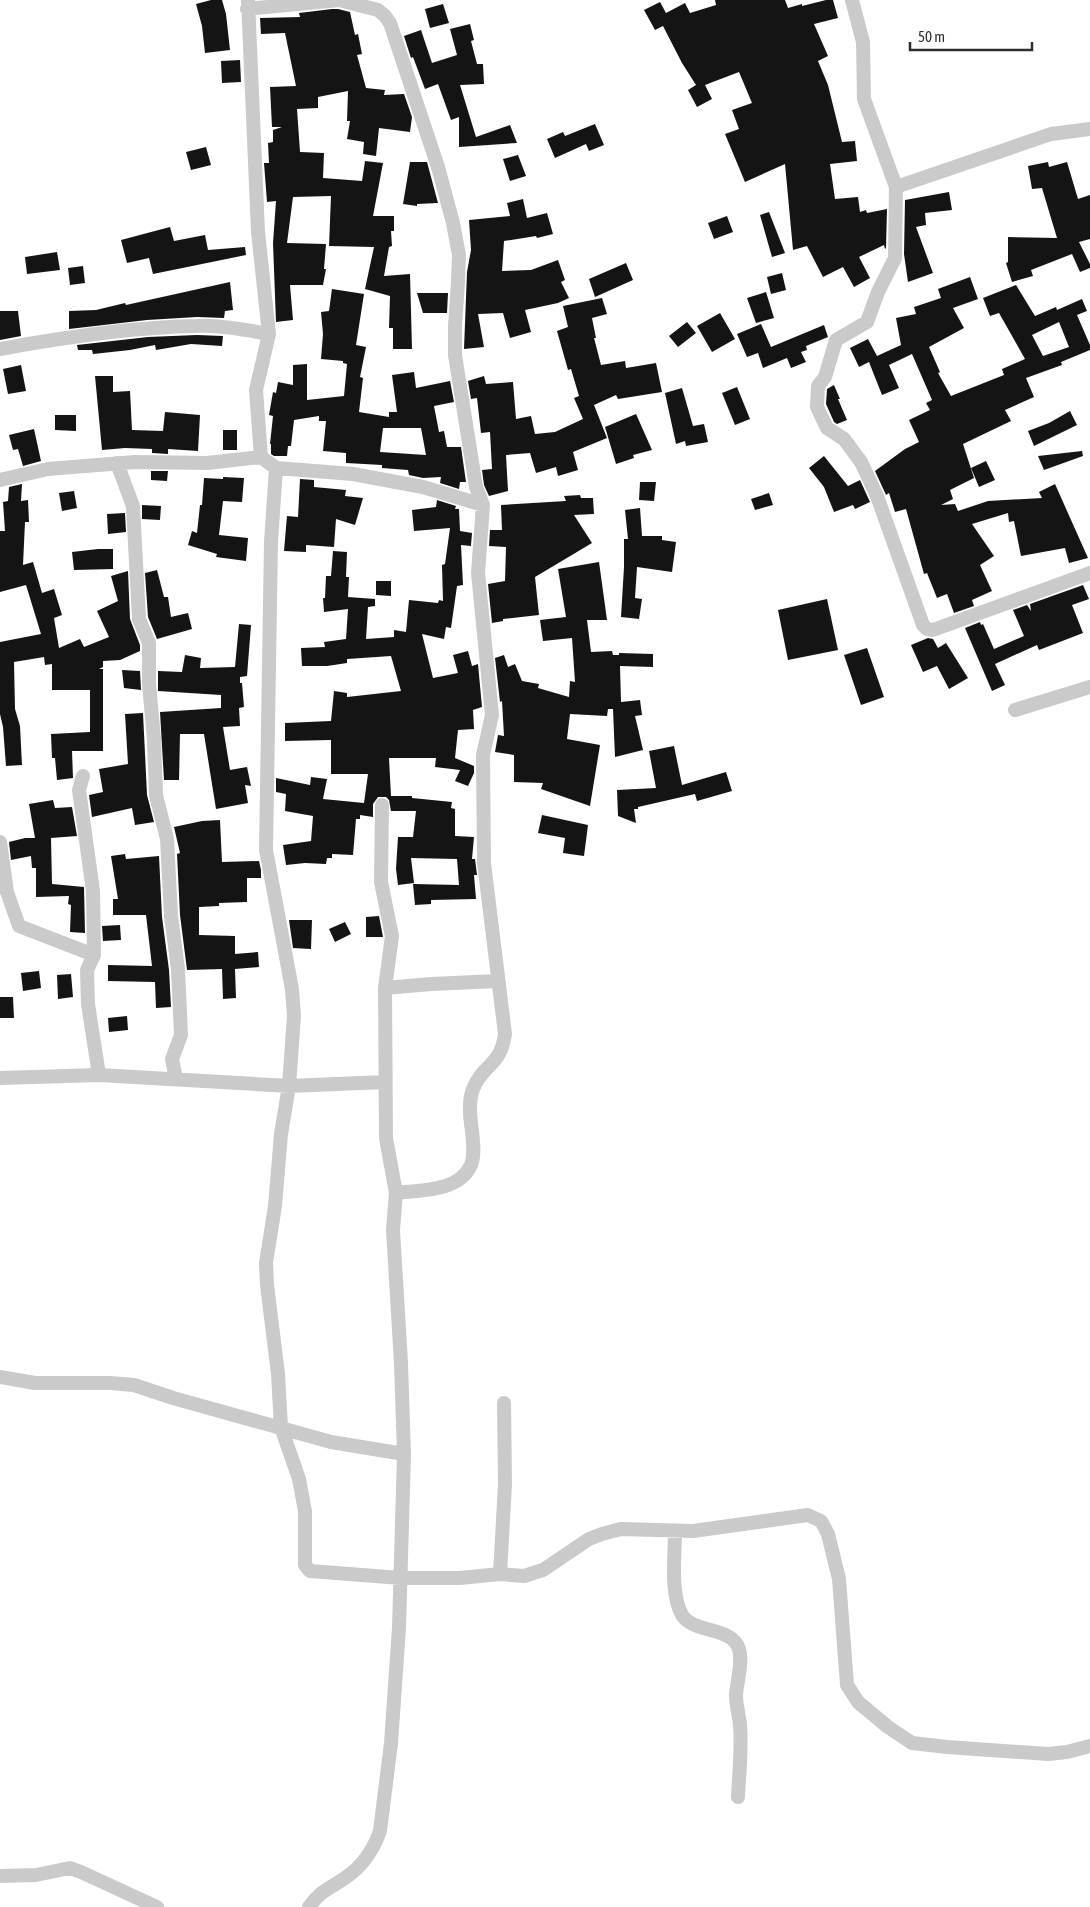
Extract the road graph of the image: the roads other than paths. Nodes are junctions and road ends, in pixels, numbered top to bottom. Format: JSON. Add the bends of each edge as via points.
{"nodes":[{"id":1,"x":852,"y":0,"type":"edge"},
{"id":2,"x":248,"y":4,"type":"edge"},
{"id":3,"x":1090,"y":129,"type":"edge"},
{"id":4,"x":896,"y":187,"type":"junction"},
{"id":5,"x":269,"y":334,"type":"junction"},
{"id":6,"x":0,"y":348,"type":"edge"},
{"id":7,"x":261,"y":457,"type":"junction"},
{"id":8,"x":117,"y":463,"type":"junction"},
{"id":9,"x":276,"y":468,"type":"junction"},
{"id":10,"x":0,"y":480,"type":"edge"},
{"id":11,"x":483,"y":505,"type":"junction"},
{"id":12,"x":1090,"y":573,"type":"edge"},
{"id":13,"x":1090,"y":687,"type":"edge"},
{"id":14,"x":1015,"y":710,"type":"dead end"},
{"id":15,"x":84,"y":776,"type":"dead end"},
{"id":16,"x":382,"y":805,"type":"dead end"},
{"id":17,"x":0,"y":842,"type":"edge"},
{"id":18,"x":3,"y":886,"type":"edge"},
{"id":19,"x":94,"y":955,"type":"junction"},
{"id":20,"x":497,"y":981,"type":"junction"},
{"id":21,"x":385,"y":988,"type":"junction"},
{"id":22,"x":99,"y":1075,"type":"junction"},
{"id":23,"x":0,"y":1078,"type":"edge"},
{"id":24,"x":176,"y":1079,"type":"junction"},
{"id":25,"x":385,"y":1082,"type":"junction"},
{"id":26,"x":289,"y":1086,"type":"junction"},
{"id":27,"x":396,"y":1193,"type":"junction"},
{"id":28,"x":0,"y":1377,"type":"edge"},
{"id":29,"x":504,"y":1403,"type":"dead end"},
{"id":30,"x":281,"y":1427,"type":"junction"},
{"id":31,"x":404,"y":1454,"type":"junction"},
{"id":32,"x":675,"y":1532,"type":"junction"},
{"id":33,"x":500,"y":1574,"type":"junction"},
{"id":34,"x":401,"y":1578,"type":"junction"},
{"id":35,"x":1090,"y":1746,"type":"edge"},
{"id":36,"x":738,"y":1797,"type":"dead end"},
{"id":37,"x":0,"y":1876,"type":"edge"},
{"id":38,"x":157,"y":1907,"type":"edge"},
{"id":39,"x":309,"y":1907,"type":"edge"}],
"edges":[{"from":1,"to":4,"type":"street","via":[[863,42],[864,99]]},
{"from":2,"to":5,"type":"street","via":[[258,232]]},
{"from":2,"to":11,"type":"street","via":[[339,0],[378,10],[390,23],[438,167],[453,223],[459,255],[455,355],[476,487]]},
{"from":3,"to":4,"type":"street","via":[[1051,134]]},
{"from":4,"to":12,"type":"street","via":[[895,258],[867,322],[836,340],[825,377],[818,386],[817,407],[827,428],[844,439],[861,462],[923,625],[933,630]]},
{"from":5,"to":6,"type":"street","via":[[198,326],[119,331]]},
{"from":5,"to":7,"type":"street","via":[[256,390]]},
{"from":7,"to":8,"type":"street","via":[[207,463]]},
{"from":7,"to":9,"type":"street"},
{"from":8,"to":10,"type":"street","via":[[48,469]]},
{"from":8,"to":24,"type":"street","via":[[133,506],[139,619],[149,643],[156,795],[167,839],[171,916],[178,969],[181,1034],[172,1059]]},
{"from":9,"to":11,"type":"street","via":[[352,474],[422,486]]},
{"from":9,"to":26,"type":"street","via":[[271,542],[266,850],[294,1016]]},
{"from":11,"to":20,"type":"street","via":[[478,573],[492,715],[483,755],[484,863]]},
{"from":13,"to":14,"type":"street"},
{"from":15,"to":19,"type":"street","via":[[79,790],[94,891]]},
{"from":16,"to":21,"type":"street","via":[[381,882],[392,936]]},
{"from":17,"to":18,"type":"street"},
{"from":18,"to":19,"type":"street","via":[[19,926]]},
{"from":19,"to":22,"type":"street","via":[[86,970]]},
{"from":20,"to":21,"type":"street"},
{"from":20,"to":27,"type":"street","via":[[505,1034],[498,1057],[480,1076],[471,1097],[472,1164],[454,1183]]},
{"from":21,"to":25,"type":"street"},
{"from":22,"to":23,"type":"street"},
{"from":22,"to":24,"type":"street"},
{"from":24,"to":26,"type":"street"},
{"from":25,"to":26,"type":"street"},
{"from":25,"to":27,"type":"street","via":[[386,1138]]},
{"from":26,"to":30,"type":"street","via":[[266,1263]]},
{"from":27,"to":31,"type":"street","via":[[393,1230]]},
{"from":28,"to":30,"type":"street","via":[[35,1383],[134,1385]]},
{"from":29,"to":33,"type":"street","via":[[505,1484]]},
{"from":30,"to":31,"type":"street","via":[[332,1442]]},
{"from":30,"to":34,"type":"street","via":[[299,1479],[305,1511],[306,1569]]},
{"from":31,"to":34,"type":"street"},
{"from":32,"to":33,"type":"street","via":[[621,1529],[589,1539],[557,1562],[531,1575]]},
{"from":32,"to":35,"type":"street","via":[[808,1515],[821,1520],[828,1534],[839,1579],[847,1685],[858,1702],[906,1740],[947,1747],[1048,1754]]},
{"from":32,"to":36,"type":"street","via":[[674,1582],[682,1614],[694,1624],[727,1636],[740,1651],[736,1695],[740,1724]]},
{"from":33,"to":34,"type":"street"},
{"from":34,"to":39,"type":"street","via":[[391,1742],[380,1831],[367,1859],[344,1879],[324,1889]]},
{"from":37,"to":38,"type":"street","via":[[36,1875],[70,1868]]}]}
